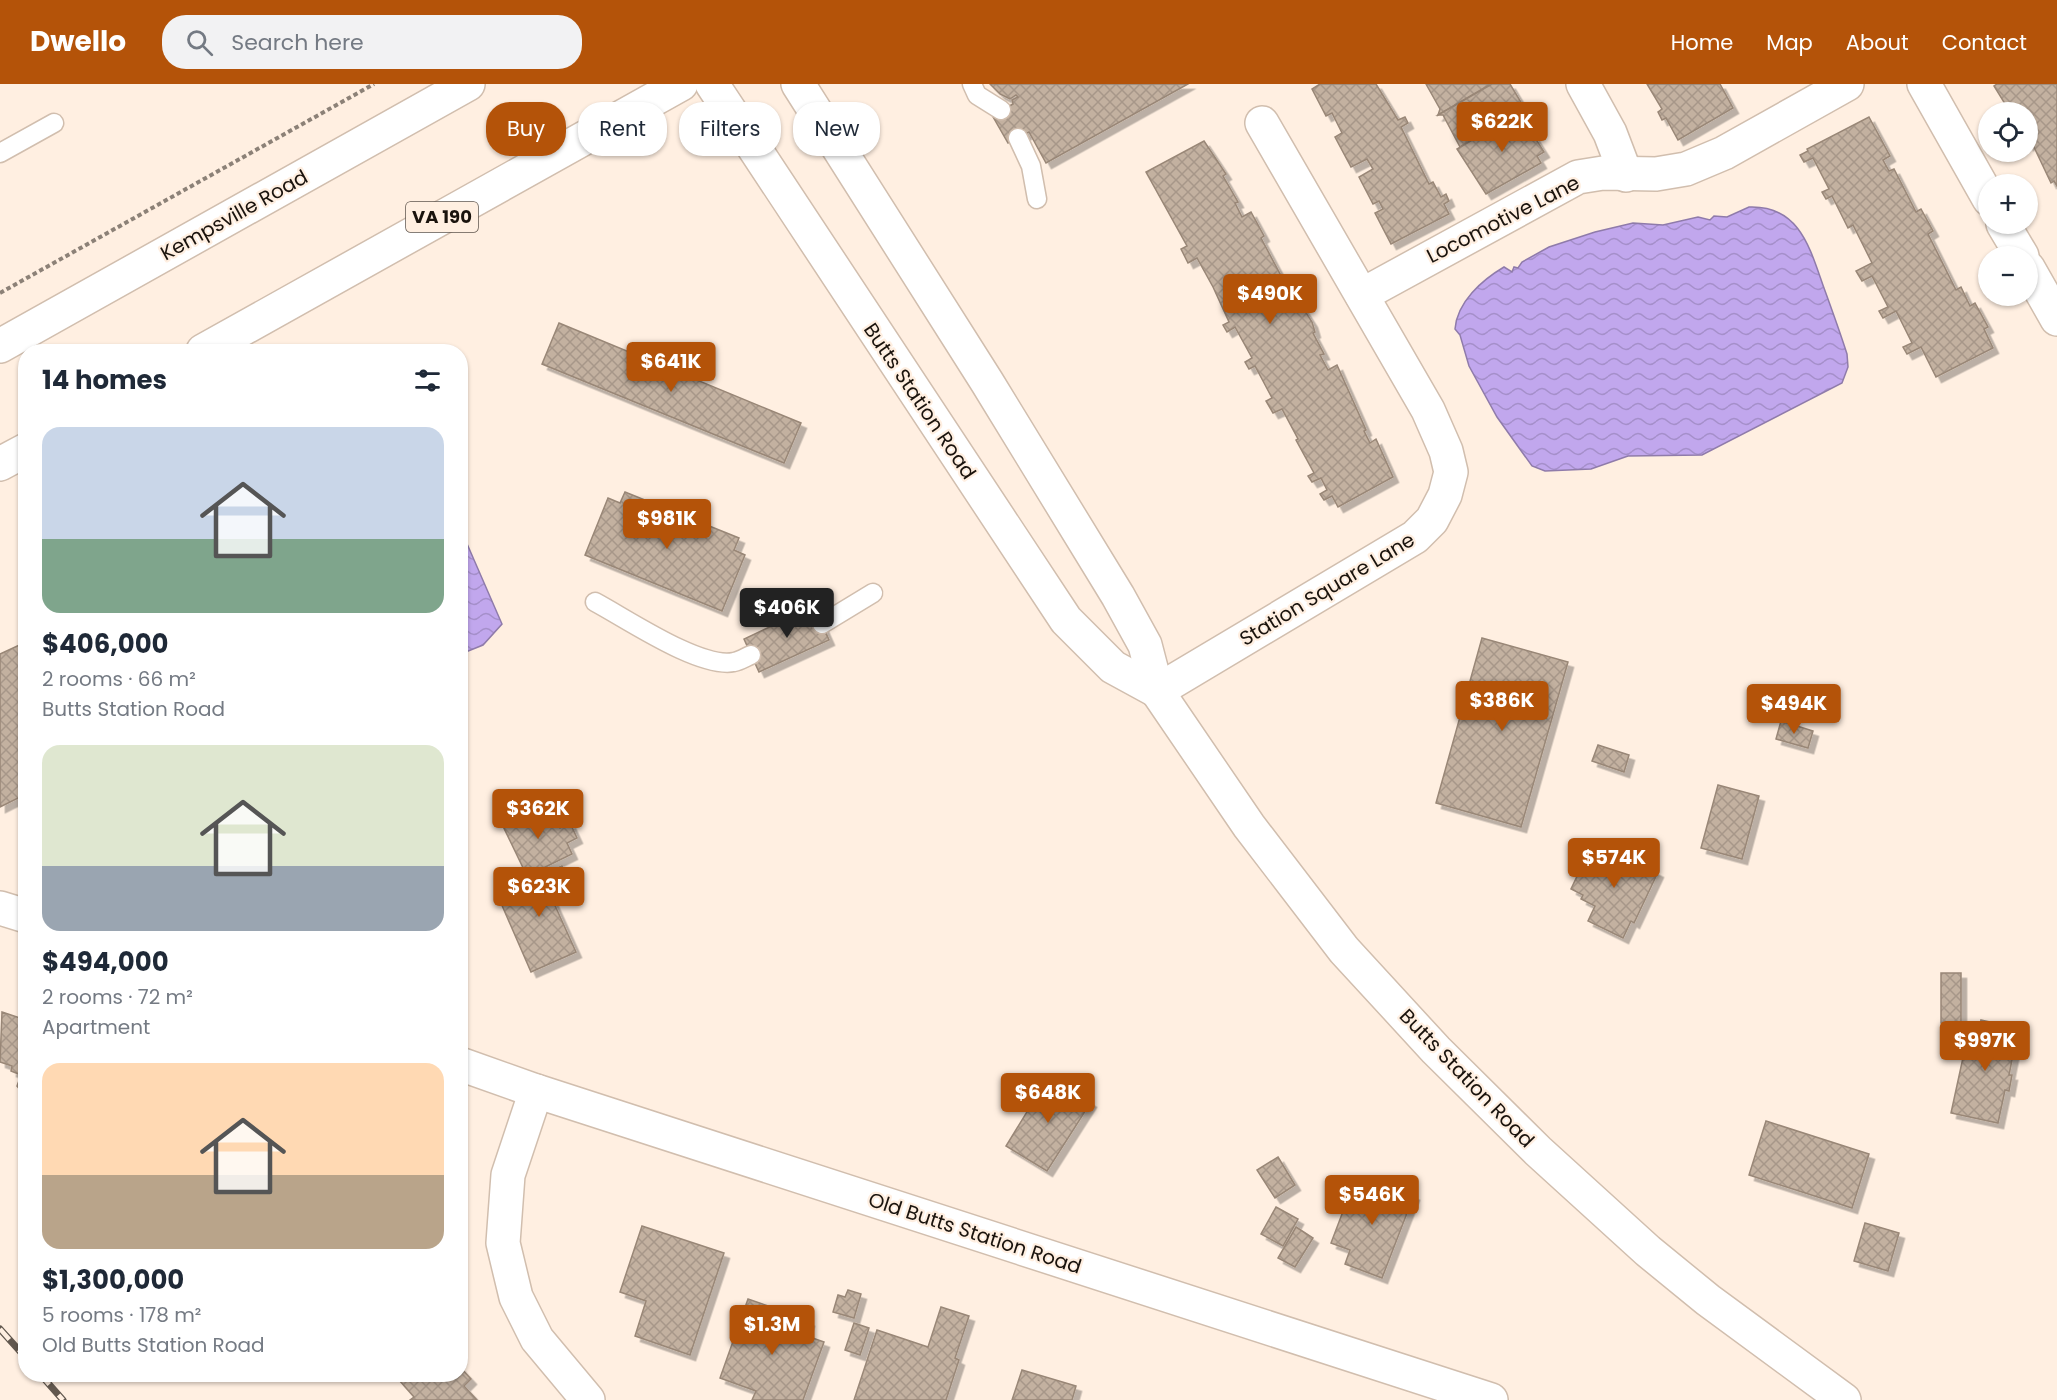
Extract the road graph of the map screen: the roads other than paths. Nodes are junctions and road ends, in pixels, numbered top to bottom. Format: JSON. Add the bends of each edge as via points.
{"nodes":[{"id":1,"x":468,"y":84,"type":"edge"},
{"id":2,"x":681,"y":84,"type":"edge"},
{"id":3,"x":712,"y":84,"type":"edge"},
{"id":4,"x":798,"y":84,"type":"edge"},
{"id":5,"x":972,"y":84,"type":"edge"},
{"id":6,"x":1583,"y":84,"type":"edge"},
{"id":7,"x":1847,"y":84,"type":"edge"},
{"id":8,"x":1924,"y":84,"type":"edge"},
{"id":9,"x":1001,"y":110,"type":"dead end"},
{"id":10,"x":54,"y":123,"type":"dead end"},
{"id":11,"x":1262,"y":123,"type":"dead end"},
{"id":12,"x":1018,"y":138,"type":"dead end"},
{"id":13,"x":0,"y":153,"type":"edge"},
{"id":14,"x":1626,"y":175,"type":"junction"},
{"id":15,"x":1978,"y":180,"type":"edge"},
{"id":16,"x":1037,"y":199,"type":"dead end"},
{"id":17,"x":2038,"y":286,"type":"edge"},
{"id":18,"x":1362,"y":295,"type":"junction"},
{"id":19,"x":2057,"y":319,"type":"edge"},
{"id":20,"x":216,"y":344,"type":"edge"},
{"id":21,"x":0,"y":346,"type":"edge"},
{"id":22,"x":18,"y":454,"type":"edge"},
{"id":23,"x":0,"y":464,"type":"edge"},
{"id":24,"x":873,"y":593,"type":"dead end"},
{"id":25,"x":595,"y":602,"type":"dead end"},
{"id":26,"x":822,"y":624,"type":"dead end"},
{"id":27,"x":751,"y":655,"type":"dead end"},
{"id":28,"x":1157,"y":691,"type":"junction"},
{"id":29,"x":0,"y":908,"type":"edge"},
{"id":30,"x":18,"y":914,"type":"edge"},
{"id":31,"x":468,"y":1067,"type":"edge"},
{"id":32,"x":536,"y":1091,"type":"junction"},
{"id":33,"x":588,"y":1400,"type":"edge"},
{"id":34,"x":1491,"y":1400,"type":"edge"},
{"id":35,"x":1844,"y":1400,"type":"edge"}],
"edges":[{"from":1,"to":21,"type":"main road","name":"Kempsville Road"},
{"from":2,"to":20,"type":"main road","number":"VA 190"},
{"from":3,"to":28,"type":"main road","name":"Butts Station Road","via":[[1066,620],[1113,667]]},
{"from":4,"to":28,"type":"main road","name":"Butts Station Road","via":[[1118,596],[1144,645]]},
{"from":5,"to":9,"type":"lane","via":[[977,95]]},
{"from":6,"to":14,"type":"main road","via":[[1610,133]]},
{"from":7,"to":14,"type":"main road","name":"Locomotive Lane","via":[[1686,170]]},
{"from":8,"to":15,"type":"main road"},
{"from":10,"to":13,"type":"lane"},
{"from":11,"to":18,"type":"main road","name":"Station Square Lane"},
{"from":12,"to":16,"type":"lane","via":[[1031,166]]},
{"from":14,"to":18,"type":"main road","name":"Locomotive Lane","via":[[1578,177]]},
{"from":17,"to":19,"type":"main road"},
{"from":18,"to":28,"type":"main road","name":"Station Square Lane","via":[[1428,410],[1446,451],[1451,472],[1440,508],[1415,537]]},
{"from":22,"to":23,"type":"main road"},
{"from":24,"to":26,"type":"lane"},
{"from":25,"to":27,"type":"lane","via":[[696,657],[735,662]]},
{"from":28,"to":35,"type":"main road","name":"Butts Station Road","via":[[1249,826],[1344,950],[1436,1050],[1538,1151],[1648,1251]]},
{"from":29,"to":30,"type":"main road"},
{"from":31,"to":32,"type":"main road","name":"Old Butts Station Road"},
{"from":32,"to":33,"type":"main road","via":[[508,1175],[503,1243],[516,1297],[537,1339]]},
{"from":32,"to":34,"type":"main road","name":"Old Butts Station Road"}]}
